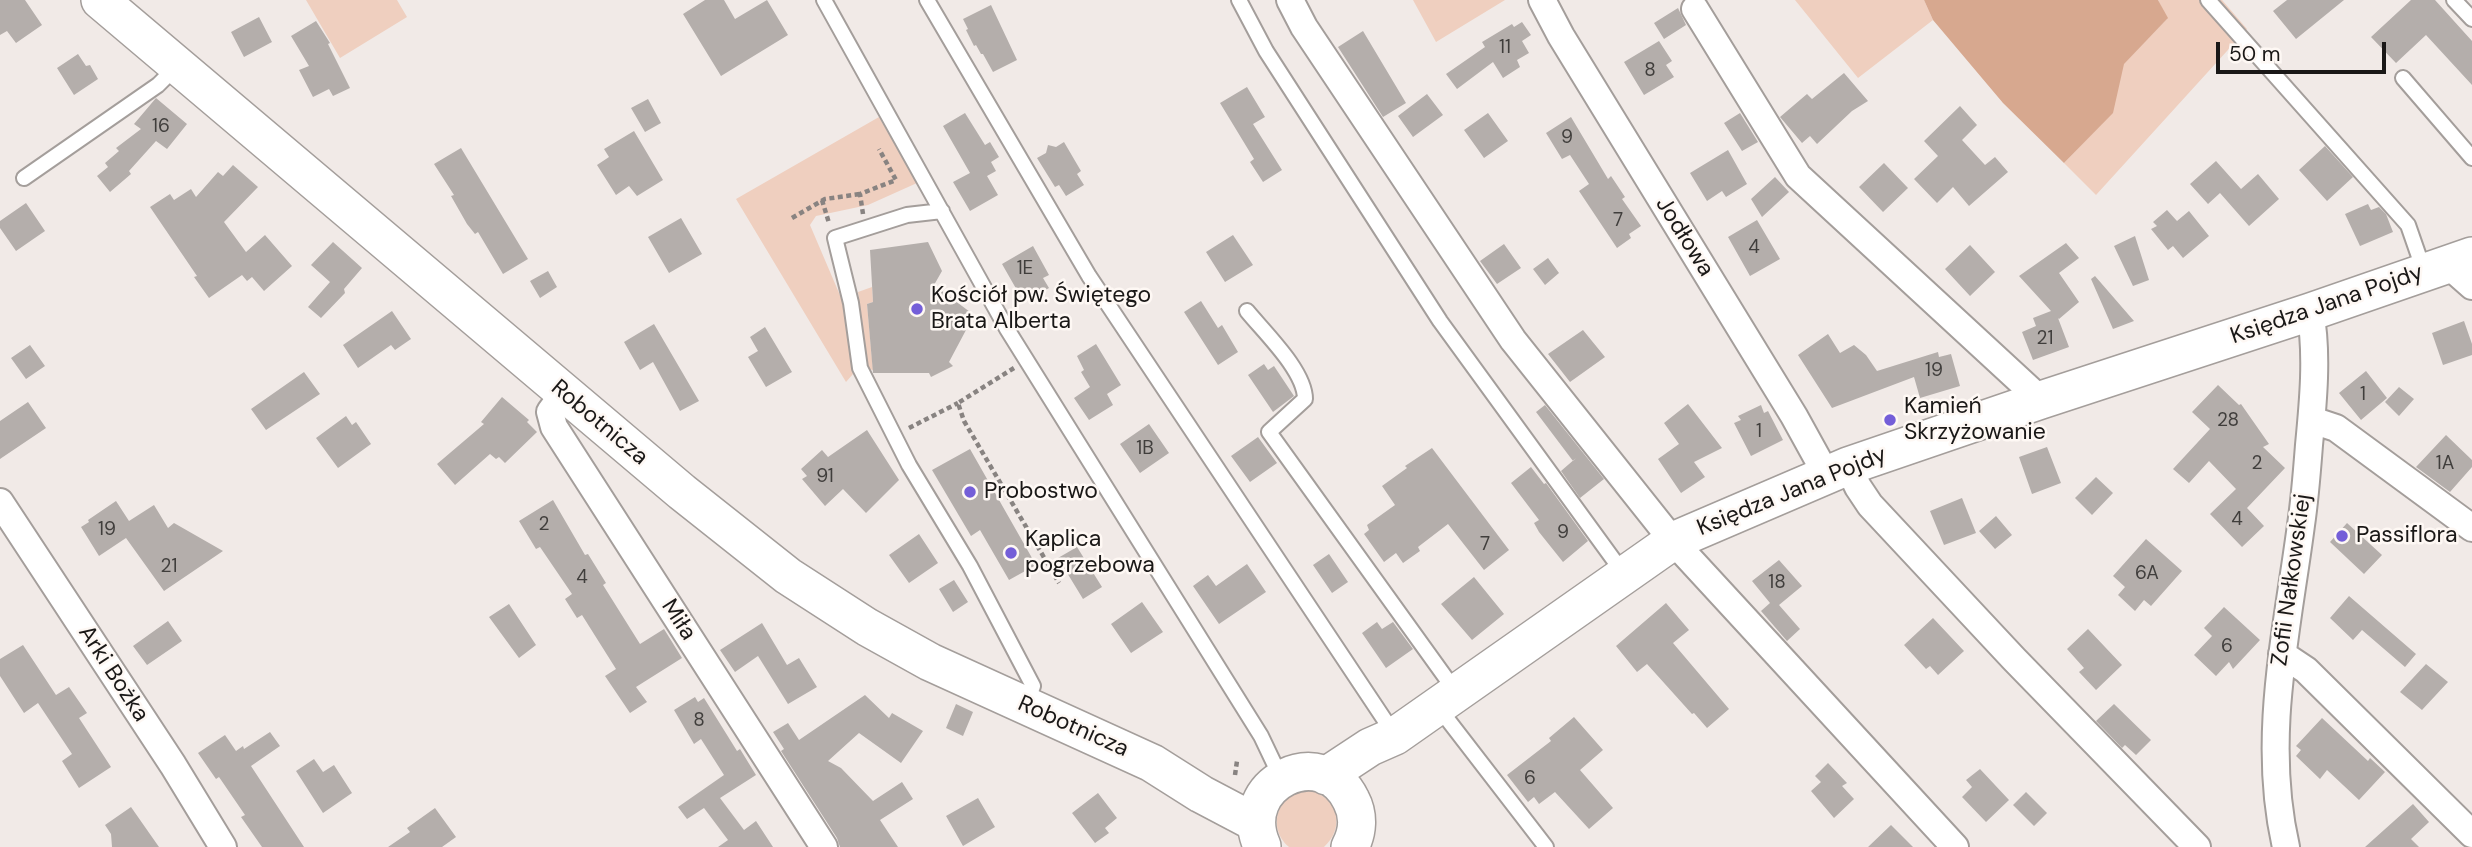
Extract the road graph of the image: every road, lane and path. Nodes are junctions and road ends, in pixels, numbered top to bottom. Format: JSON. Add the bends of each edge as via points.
{"nodes":[{"id":1,"x":100,"y":0,"type":"edge"},
{"id":2,"x":824,"y":0,"type":"edge"},
{"id":3,"x":927,"y":0,"type":"edge"},
{"id":4,"x":1238,"y":0,"type":"edge"},
{"id":5,"x":1290,"y":0,"type":"edge"},
{"id":6,"x":1542,"y":0,"type":"edge"},
{"id":7,"x":2208,"y":0,"type":"edge"},
{"id":8,"x":2454,"y":0,"type":"edge"},
{"id":9,"x":1695,"y":9,"type":"dead end"},
{"id":10,"x":2472,"y":19,"type":"edge"},
{"id":11,"x":178,"y":65,"type":"junction"},
{"id":12,"x":2403,"y":78,"type":"dead end"},
{"id":13,"x":879,"y":149,"type":"dead end"},
{"id":14,"x":2472,"y":158,"type":"edge"},
{"id":15,"x":24,"y":178,"type":"dead end"},
{"id":16,"x":860,"y":194,"type":"junction"},
{"id":17,"x":942,"y":211,"type":"junction"},
{"id":18,"x":792,"y":218,"type":"dead end"},
{"id":19,"x":866,"y":228,"type":"junction"},
{"id":20,"x":2454,"y":269,"type":"edge"},
{"id":21,"x":1247,"y":311,"type":"dead end"},
{"id":22,"x":2310,"y":312,"type":"junction"},
{"id":23,"x":1027,"y":360,"type":"junction"},
{"id":24,"x":564,"y":393,"type":"junction"},
{"id":25,"x":2041,"y":400,"type":"junction"},
{"id":26,"x":958,"y":403,"type":"junction"},
{"id":27,"x":2312,"y":420,"type":"junction"},
{"id":28,"x":894,"y":435,"type":"junction"},
{"id":29,"x":1837,"y":470,"type":"junction"},
{"id":30,"x":0,"y":502,"type":"edge"},
{"id":31,"x":2472,"y":528,"type":"edge"},
{"id":32,"x":1673,"y":541,"type":"junction"},
{"id":33,"x":1625,"y":575,"type":"junction"},
{"id":34,"x":1059,"y":583,"type":"dead end"},
{"id":35,"x":2282,"y":654,"type":"junction"},
{"id":36,"x":1446,"y":699,"type":"junction"},
{"id":37,"x":1026,"y":706,"type":"junction"},
{"id":38,"x":1395,"y":736,"type":"junction"},
{"id":39,"x":1237,"y":761,"type":"dead end"},
{"id":40,"x":1152,"y":763,"type":"junction"},
{"id":41,"x":1235,"y":775,"type":"dead end"},
{"id":42,"x":1326,"y":776,"type":"junction"},
{"id":43,"x":1275,"y":784,"type":"junction"},
{"id":44,"x":1354,"y":805,"type":"junction"},
{"id":45,"x":2472,"y":834,"type":"edge"},
{"id":46,"x":1259,"y":835,"type":"edge"},
{"id":47,"x":223,"y":847,"type":"edge"},
{"id":48,"x":824,"y":847,"type":"edge"},
{"id":49,"x":1350,"y":847,"type":"edge"},
{"id":50,"x":1546,"y":847,"type":"edge"},
{"id":51,"x":1955,"y":847,"type":"edge"},
{"id":52,"x":2197,"y":847,"type":"edge"},
{"id":53,"x":2286,"y":847,"type":"edge"}],
"edges":[{"from":1,"to":11,"type":"street","name":"Robotnicza"},
{"from":2,"to":17,"type":"lane"},
{"from":3,"to":38,"type":"lane","via":[[1089,276]]},
{"from":4,"to":33,"type":"lane","via":[[1440,321]]},
{"from":5,"to":32,"type":"street","via":[[1513,340]]},
{"from":6,"to":29,"type":"street","name":"Jodłowa","via":[[1794,416]]},
{"from":7,"to":20,"type":"lane","via":[[2408,225]]},
{"from":8,"to":10,"type":"lane"},
{"from":9,"to":25,"type":"street","via":[[1798,176]]},
{"from":11,"to":15,"type":"lane","via":[[158,85]]},
{"from":11,"to":24,"type":"street","name":"Robotnicza"},
{"from":12,"to":14,"type":"lane"},
{"from":13,"to":16,"type":"path","via":[[897,180]]},
{"from":16,"to":18,"type":"path","via":[[825,199]]},
{"from":16,"to":19,"type":"path"},
{"from":17,"to":19,"type":"lane","via":[[907,215]]},
{"from":17,"to":23,"type":"lane"},
{"from":19,"to":28,"type":"lane","via":[[835,238],[860,368]]},
{"from":20,"to":22,"type":"street","name":"Księdza Jana Pojdy"},
{"from":21,"to":36,"type":"lane","via":[[1305,390],[1306,400],[1269,432]]},
{"from":22,"to":25,"type":"street","name":"Księdza Jana Pojdy"},
{"from":22,"to":27,"type":"street","name":"Zofii Nałkowskiej","via":[[2314,335]]},
{"from":23,"to":26,"type":"path"},
{"from":23,"to":43,"type":"lane","via":[[1261,736]]},
{"from":24,"to":37,"type":"street","name":"Robotnicza","via":[[721,525],[803,587],[909,650]]},
{"from":24,"to":48,"type":"street","name":"Miła","via":[[550,412],[554,427]]},
{"from":25,"to":29,"type":"street","name":"Księdza Jana Pojdy"},
{"from":26,"to":28,"type":"path"},
{"from":26,"to":34,"type":"path","via":[[964,421]]},
{"from":27,"to":31,"type":"street","via":[[2336,428]]},
{"from":27,"to":35,"type":"street","name":"Zofii Nałkowskiej"},
{"from":28,"to":37,"type":"lane","via":[[1034,686]]},
{"from":29,"to":32,"type":"street","name":"Księdza Jana Pojdy"},
{"from":29,"to":52,"type":"street","name":"Jodłowa"},
{"from":30,"to":47,"type":"street","name":"Arki Bożka"},
{"from":32,"to":33,"type":"street","name":"Księdza Jana Pojdy"},
{"from":32,"to":51,"type":"street"},
{"from":33,"to":36,"type":"street","name":"Księdza Jana Pojdy"},
{"from":35,"to":45,"type":"street","via":[[2306,670]]},
{"from":35,"to":53,"type":"street","name":"Zofii Nałkowskiej","via":[[2275,728],[2278,803]]},
{"from":36,"to":38,"type":"street","name":"Księdza Jana Pojdy"},
{"from":36,"to":50,"type":"lane"},
{"from":37,"to":40,"type":"street","name":"Robotnicza"},
{"from":38,"to":42,"type":"street","name":"Księdza Jana Pojdy"},
{"from":38,"to":44,"type":"street","name":"Księdza Jana Pojdy","via":[[1384,762]]},
{"from":39,"to":41,"type":"path"},
{"from":40,"to":43,"type":"street","name":"Robotnicza"},
{"from":40,"to":46,"type":"street","name":"Robotnicza"},
{"from":42,"to":43,"type":"street","name":"Robotnicza","via":[[1303,772]]},
{"from":42,"to":44,"type":"street","via":[[1343,788]]},
{"from":43,"to":46,"type":"street","via":[[1259,804]]},
{"from":44,"to":49,"type":"street","via":[[1356,830]]}]}
